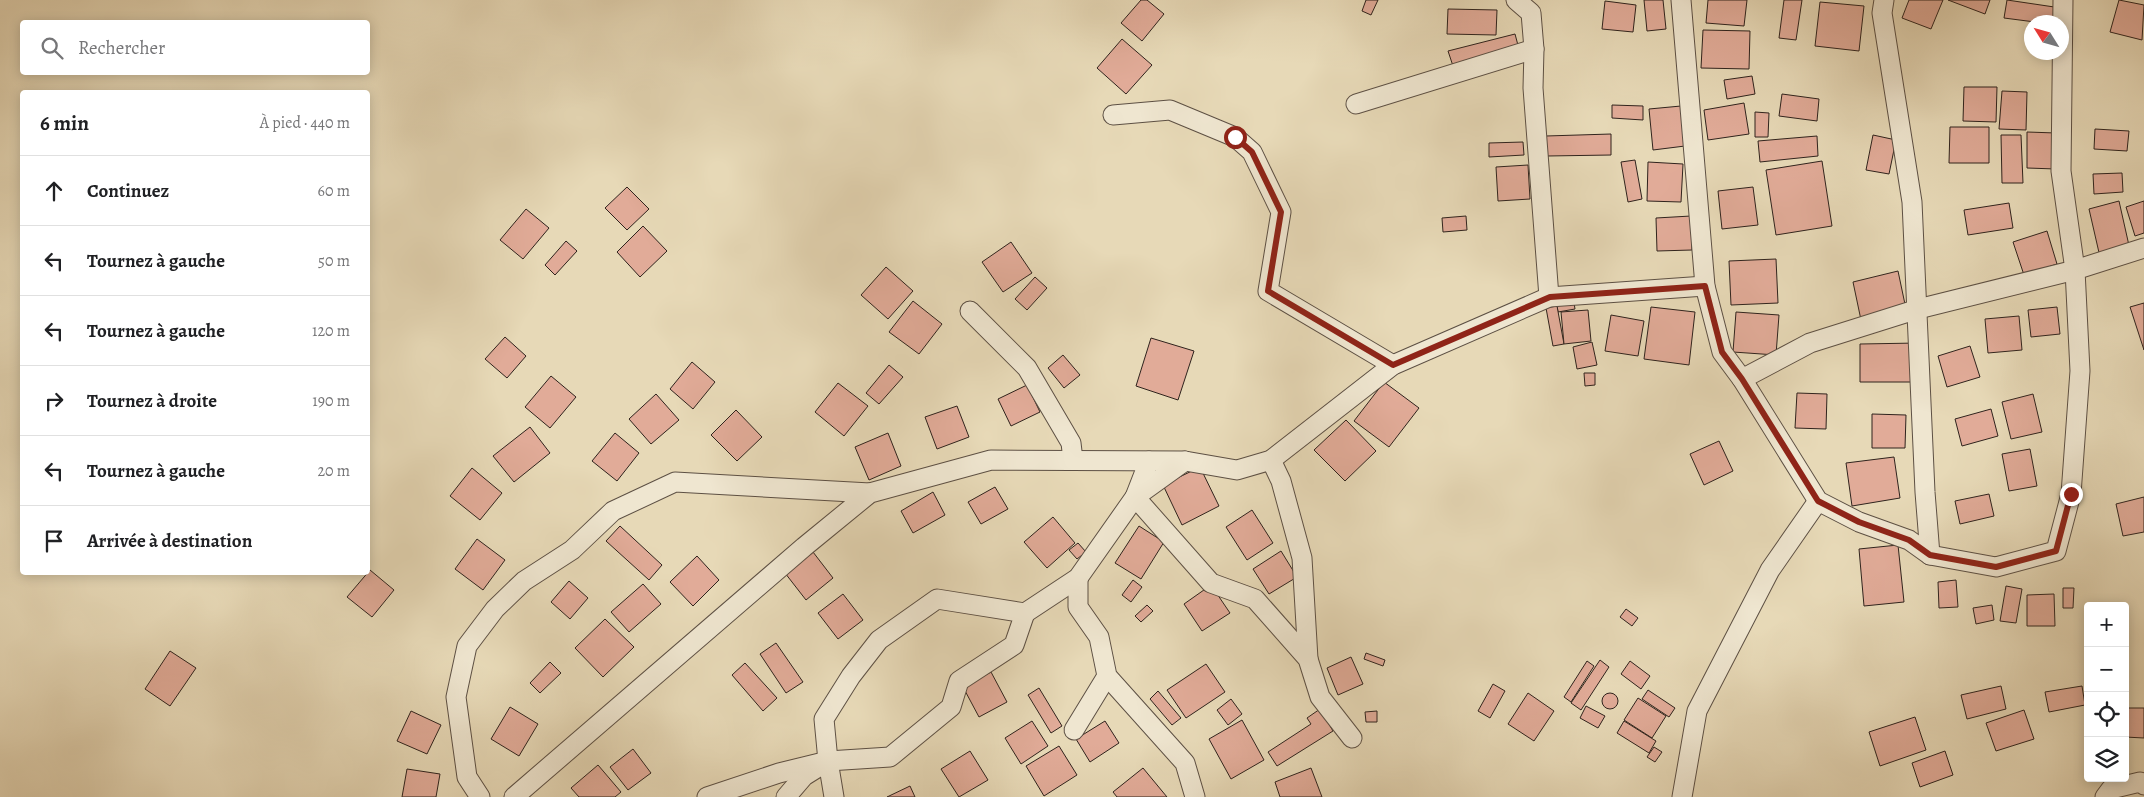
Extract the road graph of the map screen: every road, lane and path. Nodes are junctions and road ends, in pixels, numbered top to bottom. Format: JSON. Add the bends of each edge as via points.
{"nodes":[{"id":1,"x":1516,"y":0,"type":"edge"},
{"id":2,"x":1681,"y":0,"type":"edge"},
{"id":3,"x":1884,"y":0,"type":"edge"},
{"id":4,"x":2063,"y":0,"type":"edge"},
{"id":5,"x":1534,"y":49,"type":"junction"},
{"id":6,"x":1356,"y":104,"type":"dead end"},
{"id":7,"x":1113,"y":115,"type":"dead end"},
{"id":8,"x":2144,"y":248,"type":"edge"},
{"id":9,"x":2075,"y":270,"type":"junction"},
{"id":10,"x":1705,"y":286,"type":"junction"},
{"id":11,"x":1550,"y":297,"type":"junction"},
{"id":12,"x":1918,"y":309,"type":"junction"},
{"id":13,"x":970,"y":312,"type":"dead end"},
{"id":14,"x":1393,"y":365,"type":"junction"},
{"id":15,"x":1742,"y":379,"type":"junction"},
{"id":16,"x":1073,"y":460,"type":"junction"},
{"id":17,"x":1149,"y":460,"type":"junction"},
{"id":18,"x":1185,"y":460,"type":"junction"},
{"id":19,"x":1271,"y":460,"type":"junction"},
{"id":20,"x":870,"y":493,"type":"junction"},
{"id":21,"x":1135,"y":497,"type":"junction"},
{"id":22,"x":1818,"y":501,"type":"junction"},
{"id":23,"x":1930,"y":555,"type":"junction"},
{"id":24,"x":1078,"y":578,"type":"junction"},
{"id":25,"x":1025,"y":613,"type":"junction"},
{"id":26,"x":1308,"y":659,"type":"junction"},
{"id":27,"x":1107,"y":676,"type":"junction"},
{"id":28,"x":1074,"y":730,"type":"dead end"},
{"id":29,"x":1352,"y":738,"type":"dead end"},
{"id":30,"x":828,"y":761,"type":"junction"},
{"id":31,"x":2144,"y":785,"type":"edge"},
{"id":32,"x":480,"y":797,"type":"edge"},
{"id":33,"x":514,"y":797,"type":"edge"},
{"id":34,"x":707,"y":797,"type":"edge"},
{"id":35,"x":786,"y":797,"type":"edge"},
{"id":36,"x":834,"y":797,"type":"edge"},
{"id":37,"x":1195,"y":797,"type":"edge"},
{"id":38,"x":1682,"y":797,"type":"edge"},
{"id":39,"x":2105,"y":797,"type":"edge"}],
"edges":[{"from":1,"to":5,"type":"street","via":[[1531,13]]},
{"from":2,"to":10,"type":"street"},
{"from":3,"to":12,"type":"street","via":[[1882,13],[1912,202]]},
{"from":4,"to":9,"type":"street","via":[[2062,171]]},
{"from":5,"to":6,"type":"street"},
{"from":5,"to":11,"type":"street","via":[[1533,88]]},
{"from":7,"to":14,"type":"street","via":[[1170,110],[1235,137],[1252,152],[1281,212],[1268,291]]},
{"from":8,"to":9,"type":"street"},
{"from":9,"to":12,"type":"street"},
{"from":9,"to":23,"type":"street","via":[[2080,371],[2071,494],[2056,551],[1996,567]]},
{"from":10,"to":11,"type":"street"},
{"from":10,"to":15,"type":"street","via":[[1722,352]]},
{"from":11,"to":14,"type":"street"},
{"from":12,"to":15,"type":"street","via":[[1810,342]]},
{"from":12,"to":23,"type":"street"},
{"from":13,"to":16,"type":"street","via":[[1027,368],[1071,443]]},
{"from":14,"to":19,"type":"street"},
{"from":15,"to":22,"type":"street"},
{"from":16,"to":17,"type":"street"},
{"from":16,"to":20,"type":"street","via":[[991,460]]},
{"from":17,"to":18,"type":"street"},
{"from":17,"to":21,"type":"street"},
{"from":18,"to":19,"type":"street","via":[[1237,470]]},
{"from":18,"to":21,"type":"street"},
{"from":19,"to":26,"type":"street","via":[[1281,481],[1302,558]]},
{"from":20,"to":32,"type":"street","via":[[675,482],[613,511],[572,550],[524,581],[495,609],[467,646],[456,697],[467,777]]},
{"from":20,"to":33,"type":"street"},
{"from":21,"to":24,"type":"street"},
{"from":21,"to":26,"type":"street","via":[[1211,583],[1255,599]]},
{"from":22,"to":23,"type":"street","via":[[1859,522],[1909,540]]},
{"from":22,"to":38,"type":"street","via":[[1770,570],[1697,711]]},
{"from":24,"to":25,"type":"street"},
{"from":24,"to":27,"type":"street","via":[[1078,607],[1100,636]]},
{"from":25,"to":30,"type":"street","via":[[1014,645],[959,681],[951,707],[890,757]]},
{"from":25,"to":30,"type":"street","via":[[937,599],[879,640],[850,676],[824,719]]},
{"from":26,"to":29,"type":"street","via":[[1320,696]]},
{"from":27,"to":28,"type":"street"},
{"from":27,"to":37,"type":"street","via":[[1185,763]]},
{"from":30,"to":34,"type":"street","via":[[779,772]]},
{"from":30,"to":35,"type":"street","via":[[804,776]]},
{"from":30,"to":36,"type":"street"},
{"from":31,"to":39,"type":"street","via":[[2140,782],[2111,789]]}]}
